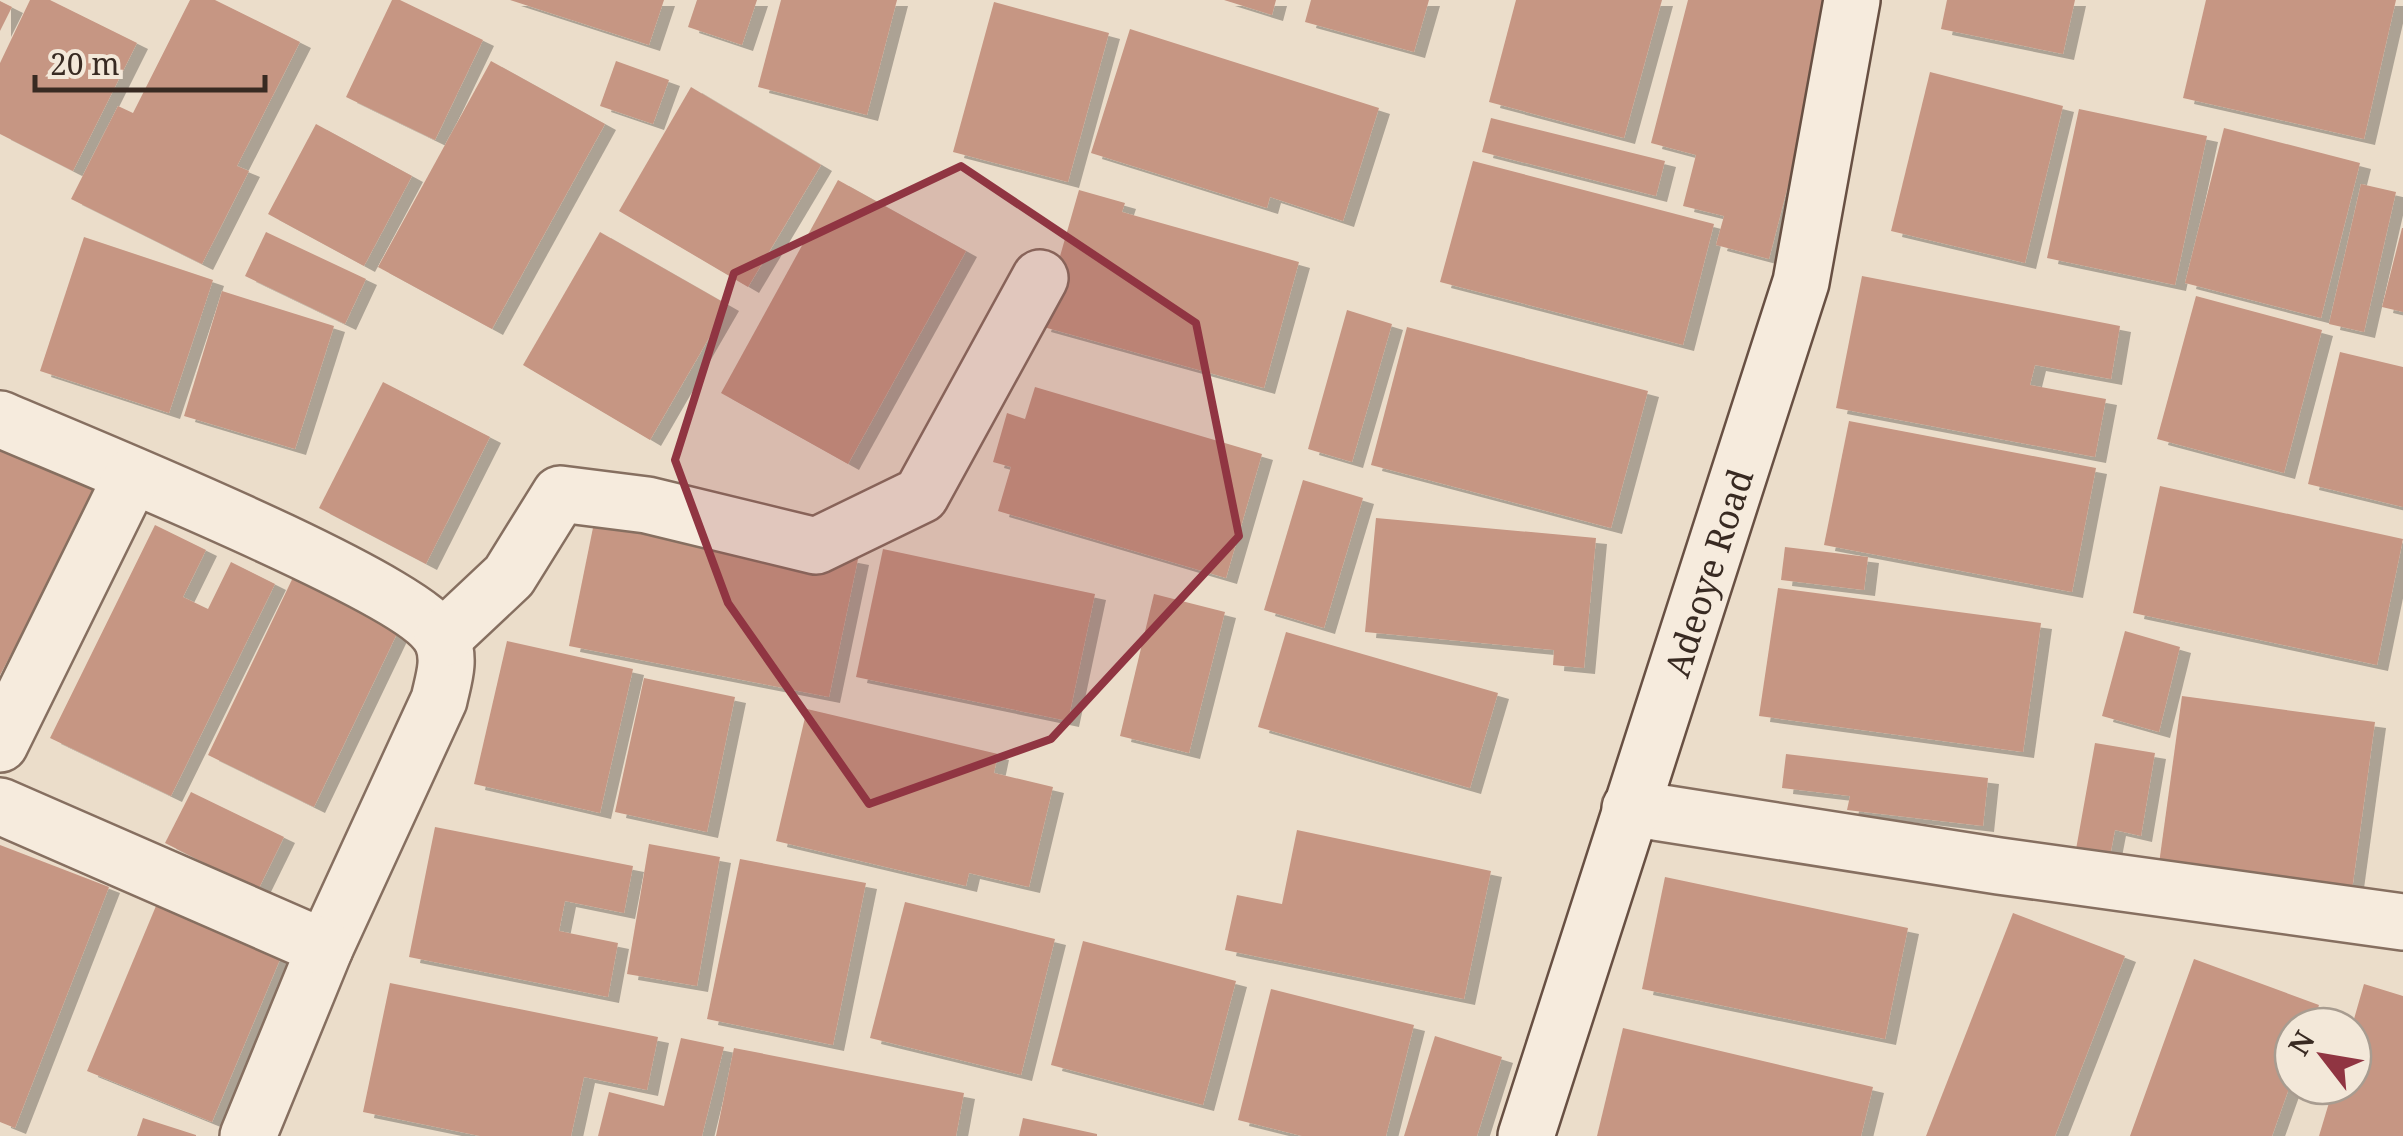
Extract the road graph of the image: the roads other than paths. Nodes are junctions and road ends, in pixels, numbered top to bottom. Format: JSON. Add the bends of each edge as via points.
{"nodes":[{"id":1,"x":1852,"y":0,"type":"edge"},
{"id":2,"x":1040,"y":278,"type":"dead end"},
{"id":3,"x":0,"y":419,"type":"edge"},
{"id":4,"x":132,"y":476,"type":"junction"},
{"id":5,"x":442,"y":638,"type":"junction"},
{"id":6,"x":0,"y":744,"type":"edge"},
{"id":7,"x":0,"y":806,"type":"edge"},
{"id":8,"x":1630,"y":808,"type":"junction"},
{"id":9,"x":2403,"y":922,"type":"edge"},
{"id":10,"x":325,"y":948,"type":"junction"},
{"id":11,"x":248,"y":1136,"type":"edge"},
{"id":12,"x":1526,"y":1136,"type":"edge"}],
"edges":[{"from":1,"to":8,"type":"street","name":"Adeoye Road","via":[[1801,282]]},
{"from":2,"to":5,"type":"street","via":[[921,496],[816,546],[648,505],[560,494],[509,576]]},
{"from":3,"to":4,"type":"street"},
{"from":4,"to":5,"type":"street","via":[[341,569],[415,612]]},
{"from":4,"to":6,"type":"street"},
{"from":5,"to":10,"type":"street","via":[[447,664],[438,700]]},
{"from":7,"to":10,"type":"street"},
{"from":8,"to":9,"type":"street"},
{"from":8,"to":12,"type":"street","name":"Adeoye Road"},
{"from":10,"to":11,"type":"street"}]}
